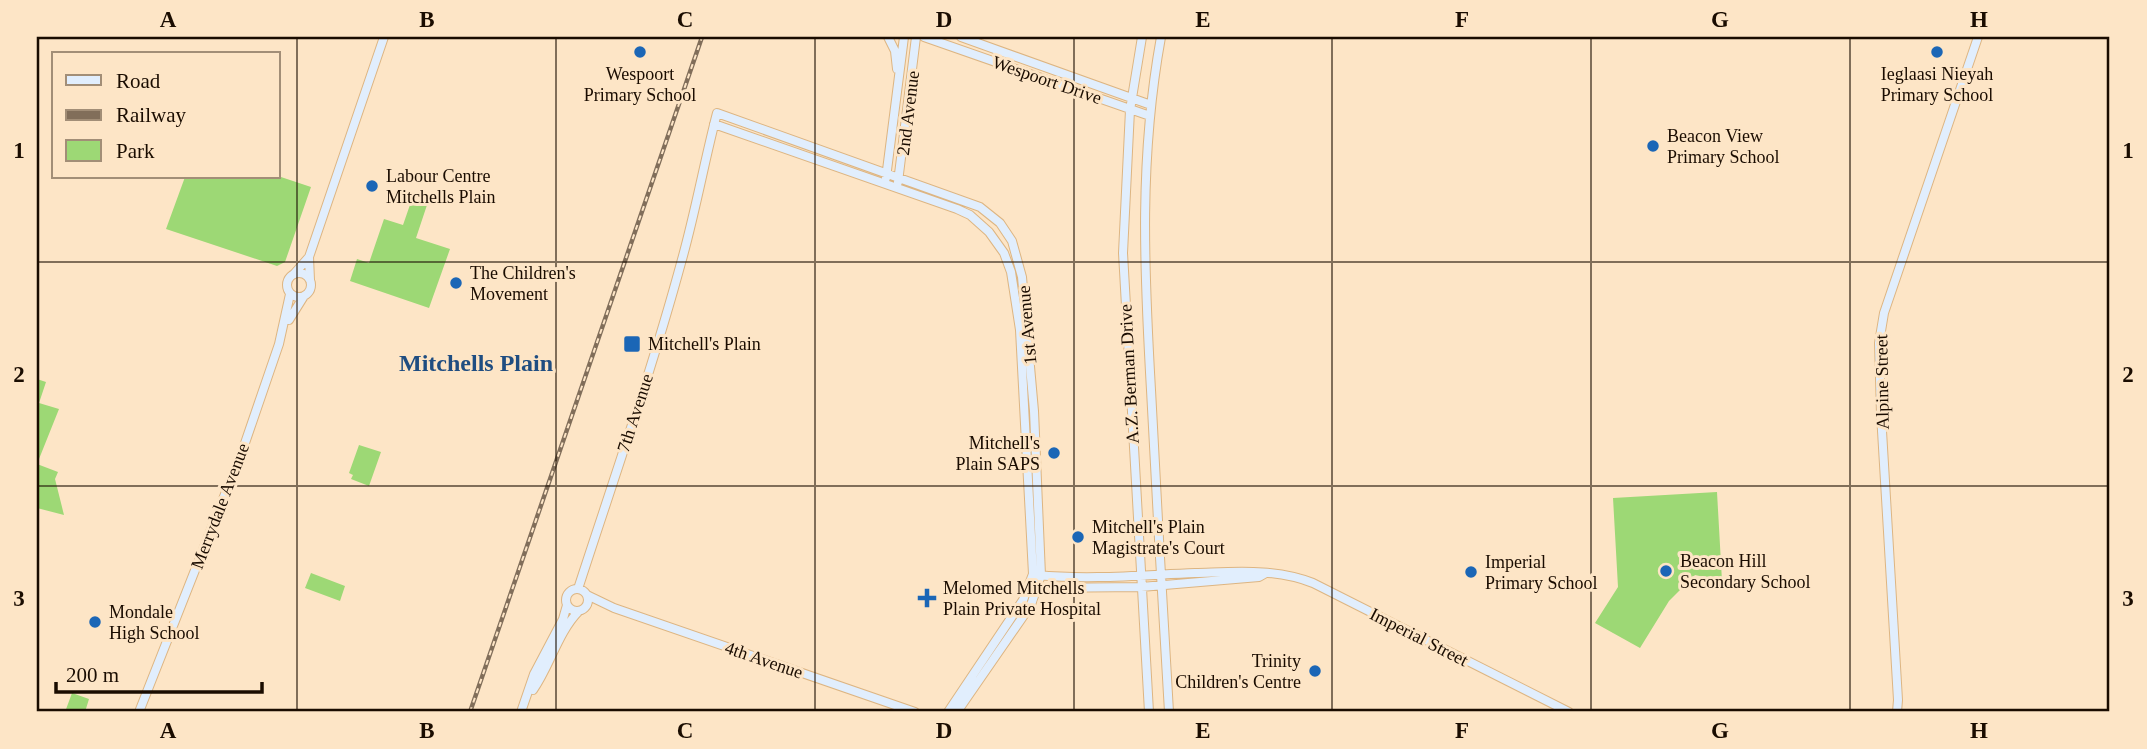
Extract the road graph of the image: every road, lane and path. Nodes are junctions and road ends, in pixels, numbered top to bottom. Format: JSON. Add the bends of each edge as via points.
{"nodes":[{"id":1,"x":384,"y":37,"type":"edge"},
{"id":2,"x":888,"y":37,"type":"edge"},
{"id":3,"x":904,"y":37,"type":"edge"},
{"id":4,"x":916,"y":37,"type":"edge"},
{"id":5,"x":924,"y":37,"type":"edge"},
{"id":6,"x":961,"y":37,"type":"edge"},
{"id":7,"x":1142,"y":37,"type":"edge"},
{"id":8,"x":1161,"y":37,"type":"edge"},
{"id":9,"x":1978,"y":37,"type":"edge"},
{"id":10,"x":898,"y":89,"type":"junction"},
{"id":11,"x":1132,"y":97,"type":"junction"},
{"id":12,"x":1151,"y":105,"type":"junction"},
{"id":13,"x":1130,"y":110,"type":"junction"},
{"id":14,"x":717,"y":113,"type":"joint"},
{"id":15,"x":1150,"y":116,"type":"junction"},
{"id":16,"x":714,"y":124,"type":"junction"},
{"id":17,"x":887,"y":173,"type":"junction"},
{"id":18,"x":899,"y":177,"type":"junction"},
{"id":19,"x":885,"y":184,"type":"junction"},
{"id":20,"x":896,"y":188,"type":"junction"},
{"id":21,"x":998,"y":221,"type":"junction"},
{"id":22,"x":989,"y":232,"type":"junction"},
{"id":23,"x":309,"y":257,"type":"junction"},
{"id":24,"x":293,"y":274,"type":"junction"},
{"id":25,"x":310,"y":280,"type":"junction"},
{"id":26,"x":290,"y":294,"type":"junction"},
{"id":27,"x":304,"y":296,"type":"junction"},
{"id":28,"x":279,"y":344,"type":"junction"},
{"id":29,"x":1266,"y":573,"type":"junction"},
{"id":30,"x":1140,"y":574,"type":"junction"},
{"id":31,"x":1160,"y":574,"type":"junction"},
{"id":32,"x":1037,"y":575,"type":"junction"},
{"id":33,"x":1161,"y":585,"type":"junction"},
{"id":34,"x":1140,"y":587,"type":"junction"},
{"id":35,"x":1034,"y":588,"type":"junction"},
{"id":36,"x":578,"y":589,"type":"junction"},
{"id":37,"x":587,"y":595,"type":"junction"},
{"id":38,"x":567,"y":605,"type":"junction"},
{"id":39,"x":614,"y":608,"type":"junction"},
{"id":40,"x":582,"y":610,"type":"junction"},
{"id":41,"x":529,"y":695,"type":"junction"},
{"id":42,"x":141,"y":710,"type":"edge"},
{"id":43,"x":521,"y":712,"type":"edge"},
{"id":44,"x":915,"y":712,"type":"edge"},
{"id":45,"x":948,"y":712,"type":"edge"},
{"id":46,"x":957,"y":712,"type":"edge"},
{"id":47,"x":1149,"y":712,"type":"edge"},
{"id":48,"x":1169,"y":712,"type":"edge"},
{"id":49,"x":1569,"y":712,"type":"edge"},
{"id":50,"x":1899,"y":712,"type":"edge"}],
"edges":[{"from":1,"to":23,"type":"street"},
{"from":2,"to":10,"type":"street","via":[[895,51]]},
{"from":3,"to":10,"type":"street","name":"2nd Avenue"},
{"from":4,"to":18,"type":"street","name":"2nd Avenue"},
{"from":5,"to":13,"type":"street","name":"Wespoort Drive"},
{"from":6,"to":11,"type":"street","name":"Wespoort Drive"},
{"from":7,"to":11,"type":"street","name":"A.Z. Berman Drive"},
{"from":8,"to":12,"type":"street","name":"A.Z. Berman Drive"},
{"from":9,"to":50,"type":"street","name":"Alpine Street","via":[[1880,336]]},
{"from":10,"to":17,"type":"street","name":"2nd Avenue"},
{"from":11,"to":12,"type":"street","name":"Wespoort Drive"},
{"from":11,"to":13,"type":"street","name":"A.Z. Berman Drive"},
{"from":12,"to":15,"type":"street","name":"A.Z. Berman Drive"},
{"from":13,"to":15,"type":"street","name":"Wespoort Drive"},
{"from":13,"to":30,"type":"street","name":"A.Z. Berman Drive","via":[[1123,253]]},
{"from":14,"to":16,"type":"street","name":"7th Avenue"},
{"from":14,"to":17,"type":"street","name":"1st Avenue"},
{"from":15,"to":31,"type":"street","name":"A.Z. Berman Drive","via":[[1144,254]]},
{"from":16,"to":19,"type":"street","name":"1st Avenue"},
{"from":16,"to":36,"type":"street","name":"7th Avenue","via":[[692,222],[638,411]]},
{"from":17,"to":18,"type":"street","name":"1st Avenue"},
{"from":17,"to":19,"type":"street","name":"2nd Avenue"},
{"from":18,"to":20,"type":"street","name":"2nd Avenue"},
{"from":18,"to":21,"type":"street","name":"1st Avenue","via":[[980,207]]},
{"from":19,"to":20,"type":"street","name":"1st Avenue"},
{"from":20,"to":22,"type":"street","name":"1st Avenue","via":[[970,215]]},
{"from":21,"to":22,"type":"street"},
{"from":21,"to":32,"type":"street","name":"1st Avenue","via":[[1014,247],[1023,283],[1034,411]]},
{"from":22,"to":32,"type":"street","name":"1st Avenue","via":[[1009,263],[1018,315]]},
{"from":23,"to":24,"type":"street"},
{"from":23,"to":25,"type":"street"},
{"from":24,"to":25,"type":"street"},
{"from":24,"to":26,"type":"street","via":[[287,283]]},
{"from":25,"to":27,"type":"street","via":[[310,291]]},
{"from":26,"to":27,"type":"street"},
{"from":26,"to":28,"type":"street","name":"Merrydale Avenue"},
{"from":27,"to":28,"type":"street","name":"Merrydale Avenue"},
{"from":28,"to":42,"type":"street","name":"Merrydale Avenue"},
{"from":29,"to":31,"type":"street","name":"Imperial Street"},
{"from":29,"to":33,"type":"street","name":"Imperial Street"},
{"from":29,"to":49,"type":"street","name":"Imperial Street","via":[[1313,583]]},
{"from":30,"to":31,"type":"street","name":"Imperial Street"},
{"from":30,"to":32,"type":"street","name":"Imperial Street"},
{"from":30,"to":34,"type":"street","name":"A.Z. Berman Drive"},
{"from":31,"to":33,"type":"street","name":"A.Z. Berman Drive"},
{"from":32,"to":35,"type":"street","name":"1st Avenue"},
{"from":33,"to":34,"type":"street","name":"Imperial Street"},
{"from":33,"to":48,"type":"street","name":"A.Z. Berman Drive"},
{"from":34,"to":35,"type":"street","name":"Imperial Street"},
{"from":34,"to":47,"type":"street","name":"A.Z. Berman Drive"},
{"from":35,"to":45,"type":"street","name":"1st Avenue"},
{"from":35,"to":46,"type":"street","name":"1st Avenue","via":[[1031,605]]},
{"from":36,"to":37,"type":"street"},
{"from":36,"to":38,"type":"street","via":[[568,594]]},
{"from":37,"to":39,"type":"street","name":"4th Avenue"},
{"from":37,"to":40,"type":"street"},
{"from":38,"to":40,"type":"street"},
{"from":38,"to":41,"type":"street","via":[[534,674]]},
{"from":39,"to":40,"type":"street","name":"4th Avenue"},
{"from":39,"to":44,"type":"street","name":"4th Avenue"},
{"from":40,"to":41,"type":"street","via":[[570,622]]},
{"from":41,"to":43,"type":"street"}]}
